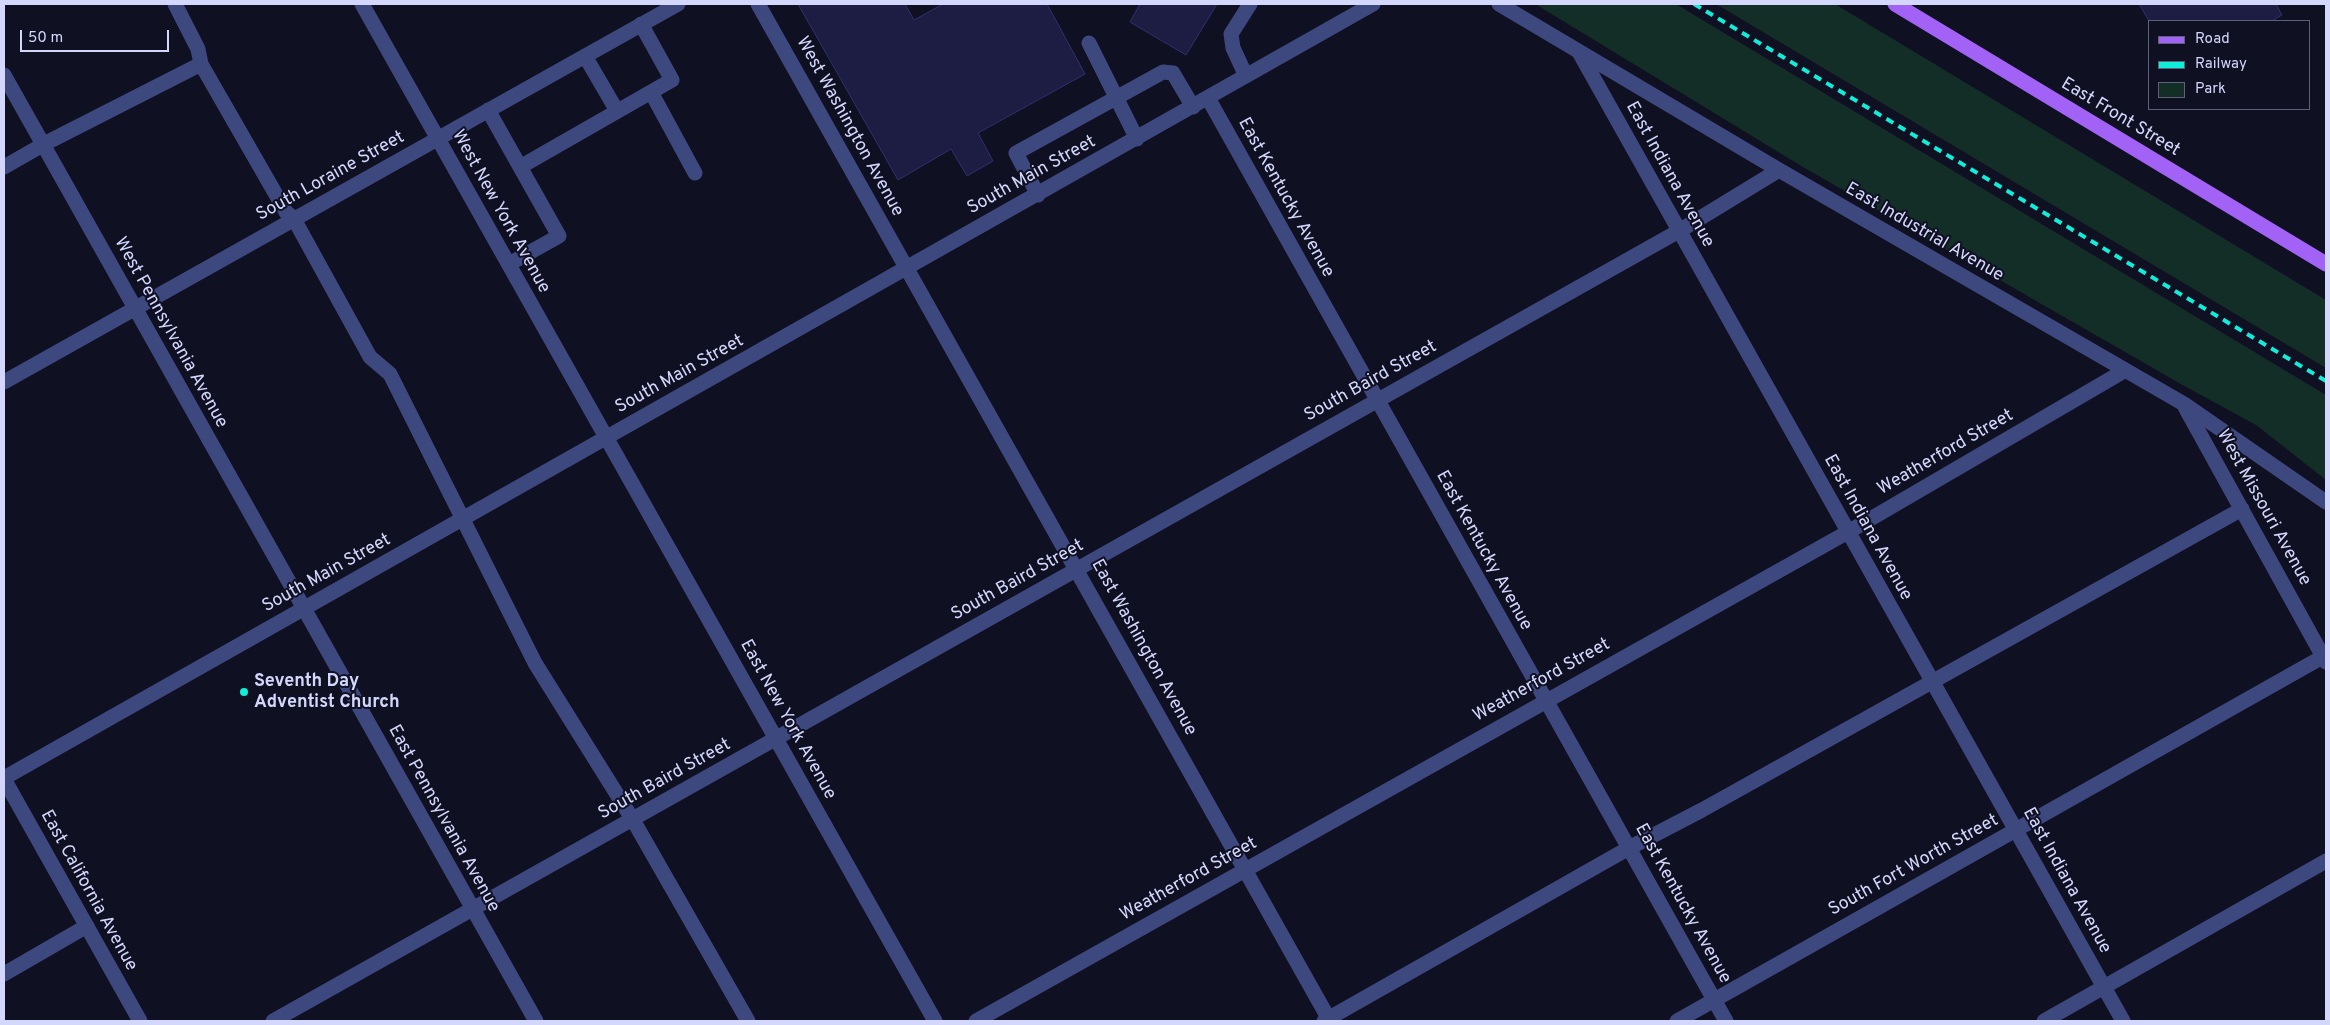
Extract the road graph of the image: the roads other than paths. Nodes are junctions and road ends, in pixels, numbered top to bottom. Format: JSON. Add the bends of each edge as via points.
{"nodes":[{"id":1,"x":175,"y":4,"type":"edge"},
{"id":2,"x":362,"y":4,"type":"edge"},
{"id":3,"x":678,"y":4,"type":"edge"},
{"id":4,"x":758,"y":4,"type":"edge"},
{"id":5,"x":1250,"y":4,"type":"edge"},
{"id":6,"x":1373,"y":4,"type":"edge"},
{"id":7,"x":1499,"y":4,"type":"edge"},
{"id":8,"x":1895,"y":4,"type":"edge"},
{"id":9,"x":641,"y":24,"type":"junction"},
{"id":10,"x":1088,"y":43,"type":"dead end"},
{"id":11,"x":1579,"y":52,"type":"junction"},
{"id":12,"x":585,"y":56,"type":"junction"},
{"id":13,"x":201,"y":64,"type":"junction"},
{"id":14,"x":4,"y":76,"type":"edge"},
{"id":15,"x":1246,"y":76,"type":"junction"},
{"id":16,"x":651,"y":92,"type":"junction"},
{"id":17,"x":1116,"y":98,"type":"junction"},
{"id":18,"x":1208,"y":98,"type":"junction"},
{"id":19,"x":1193,"y":107,"type":"junction"},
{"id":20,"x":488,"y":110,"type":"junction"},
{"id":21,"x":616,"y":111,"type":"junction"},
{"id":22,"x":438,"y":138,"type":"junction"},
{"id":23,"x":1137,"y":139,"type":"junction"},
{"id":24,"x":43,"y":145,"type":"junction"},
{"id":25,"x":4,"y":167,"type":"edge"},
{"id":26,"x":520,"y":167,"type":"junction"},
{"id":27,"x":1779,"y":170,"type":"junction"},
{"id":28,"x":695,"y":173,"type":"dead end"},
{"id":29,"x":1038,"y":194,"type":"junction"},
{"id":30,"x":294,"y":220,"type":"junction"},
{"id":31,"x":1678,"y":231,"type":"junction"},
{"id":32,"x":509,"y":264,"type":"junction"},
{"id":33,"x":2326,"y":264,"type":"edge"},
{"id":34,"x":907,"y":268,"type":"junction"},
{"id":35,"x":136,"y":309,"type":"junction"},
{"id":36,"x":2124,"y":371,"type":"junction"},
{"id":37,"x":4,"y":382,"type":"edge"},
{"id":38,"x":1377,"y":401,"type":"junction"},
{"id":39,"x":2184,"y":404,"type":"junction"},
{"id":40,"x":606,"y":438,"type":"junction"},
{"id":41,"x":2326,"y":502,"type":"edge"},
{"id":42,"x":2242,"y":509,"type":"junction"},
{"id":43,"x":463,"y":519,"type":"junction"},
{"id":44,"x":1848,"y":532,"type":"junction"},
{"id":45,"x":1077,"y":570,"type":"junction"},
{"id":46,"x":303,"y":609,"type":"junction"},
{"id":47,"x":2325,"y":658,"type":"edge"},
{"id":48,"x":1932,"y":682,"type":"junction"},
{"id":49,"x":1546,"y":700,"type":"junction"},
{"id":50,"x":777,"y":739,"type":"junction"},
{"id":51,"x":4,"y":778,"type":"edge"},
{"id":52,"x":633,"y":820,"type":"junction"},
{"id":53,"x":2016,"y":830,"type":"junction"},
{"id":54,"x":1628,"y":848,"type":"junction"},
{"id":55,"x":2326,"y":861,"type":"edge"},
{"id":56,"x":1246,"y":869,"type":"junction"},
{"id":57,"x":473,"y":910,"type":"junction"},
{"id":58,"x":87,"y":926,"type":"junction"},
{"id":59,"x":4,"y":974,"type":"edge"},
{"id":60,"x":2104,"y":987,"type":"junction"},
{"id":61,"x":1714,"y":1000,"type":"junction"},
{"id":62,"x":1328,"y":1020,"type":"edge"},
{"id":63,"x":140,"y":1021,"type":"edge"},
{"id":64,"x":273,"y":1021,"type":"edge"},
{"id":65,"x":536,"y":1021,"type":"edge"},
{"id":66,"x":748,"y":1021,"type":"edge"},
{"id":67,"x":935,"y":1021,"type":"edge"},
{"id":68,"x":976,"y":1021,"type":"edge"},
{"id":69,"x":1677,"y":1021,"type":"edge"},
{"id":70,"x":1726,"y":1021,"type":"edge"},
{"id":71,"x":2044,"y":1021,"type":"edge"},
{"id":72,"x":2123,"y":1021,"type":"edge"}],
"edges":[{"from":1,"to":13,"type":"street","via":[[198,48]]},
{"from":2,"to":22,"type":"street","name":"West New York Avenue"},
{"from":3,"to":9,"type":"street","name":"South Loraine Street"},
{"from":4,"to":34,"type":"street","name":"West Washington Avenue"},
{"from":5,"to":15,"type":"street","via":[[1231,34],[1232,48]]},
{"from":6,"to":15,"type":"street","name":"South Main Street"},
{"from":7,"to":11,"type":"street","name":"East Industrial Avenue"},
{"from":8,"to":33,"type":"main road","name":"East Front Street"},
{"from":9,"to":12,"type":"street","name":"South Loraine Street"},
{"from":9,"to":16,"type":"street","via":[[672,80]]},
{"from":10,"to":17,"type":"street"},
{"from":11,"to":27,"type":"street","name":"East Industrial Avenue"},
{"from":11,"to":31,"type":"street","name":"East Indiana Avenue"},
{"from":12,"to":20,"type":"street","name":"South Loraine Street"},
{"from":12,"to":21,"type":"street"},
{"from":13,"to":24,"type":"street"},
{"from":13,"to":30,"type":"street","via":[[286,212]]},
{"from":14,"to":24,"type":"street","name":"West Pennsylvania Avenue"},
{"from":15,"to":18,"type":"street","name":"South Main Street"},
{"from":16,"to":21,"type":"street"},
{"from":16,"to":28,"type":"street"},
{"from":17,"to":19,"type":"street","via":[[1163,72],[1172,72]]},
{"from":17,"to":23,"type":"street"},
{"from":17,"to":29,"type":"street","via":[[1016,153]]},
{"from":18,"to":19,"type":"street","name":"South Main Street"},
{"from":18,"to":38,"type":"street","name":"East Kentucky Avenue"},
{"from":19,"to":23,"type":"street","name":"South Main Street"},
{"from":20,"to":22,"type":"street","name":"South Loraine Street"},
{"from":20,"to":26,"type":"street"},
{"from":21,"to":26,"type":"street"},
{"from":22,"to":30,"type":"street","name":"South Loraine Street"},
{"from":22,"to":32,"type":"street","name":"West New York Avenue"},
{"from":23,"to":29,"type":"street","name":"South Main Street"},
{"from":24,"to":25,"type":"street"},
{"from":24,"to":35,"type":"street","name":"West Pennsylvania Avenue"},
{"from":26,"to":32,"type":"street","via":[[559,236]]},
{"from":27,"to":31,"type":"street","name":"South Baird Street"},
{"from":27,"to":36,"type":"street","name":"East Industrial Avenue"},
{"from":29,"to":34,"type":"street","name":"South Main Street"},
{"from":30,"to":35,"type":"street","name":"South Loraine Street"},
{"from":30,"to":43,"type":"street","via":[[370,357],[390,374]]},
{"from":31,"to":38,"type":"street","name":"South Baird Street"},
{"from":31,"to":44,"type":"street","name":"East Indiana Avenue"},
{"from":32,"to":40,"type":"street","name":"West New York Avenue"},
{"from":34,"to":40,"type":"street","name":"South Main Street"},
{"from":34,"to":45,"type":"street","name":"East Washington Avenue"},
{"from":35,"to":37,"type":"street","name":"South Loraine Street"},
{"from":35,"to":46,"type":"street","name":"West Pennsylvania Avenue"},
{"from":36,"to":39,"type":"street","name":"East Industrial Avenue"},
{"from":36,"to":44,"type":"street","name":"Weatherford Street"},
{"from":38,"to":45,"type":"street","name":"South Baird Street"},
{"from":38,"to":49,"type":"street","name":"East Kentucky Avenue"},
{"from":39,"to":41,"type":"street","name":"East Industrial Avenue"},
{"from":39,"to":42,"type":"street","name":"West Missouri Avenue"},
{"from":40,"to":43,"type":"street","name":"South Main Street"},
{"from":40,"to":50,"type":"street","name":"East New York Avenue"},
{"from":42,"to":47,"type":"street","name":"West Missouri Avenue"},
{"from":42,"to":48,"type":"street"},
{"from":43,"to":46,"type":"street","name":"South Main Street"},
{"from":43,"to":52,"type":"street","via":[[535,663]]},
{"from":44,"to":48,"type":"street","name":"East Indiana Avenue"},
{"from":44,"to":49,"type":"street","name":"Weatherford Street"},
{"from":45,"to":50,"type":"street","name":"South Baird Street"},
{"from":45,"to":56,"type":"street","name":"East Washington Avenue"},
{"from":46,"to":51,"type":"street","name":"South Main Street"},
{"from":46,"to":57,"type":"street","name":"East Pennsylvania Avenue"},
{"from":47,"to":53,"type":"street","name":"South Fort Worth Street"},
{"from":48,"to":53,"type":"street","name":"East Indiana Avenue"},
{"from":48,"to":54,"type":"street"},
{"from":49,"to":54,"type":"street","name":"East Kentucky Avenue"},
{"from":49,"to":56,"type":"street","name":"Weatherford Street"},
{"from":50,"to":52,"type":"street","name":"South Baird Street"},
{"from":50,"to":67,"type":"street","name":"East New York Avenue"},
{"from":51,"to":58,"type":"street","name":"East California Avenue"},
{"from":52,"to":57,"type":"street","name":"South Baird Street"},
{"from":52,"to":66,"type":"street"},
{"from":53,"to":60,"type":"street","name":"East Indiana Avenue"},
{"from":53,"to":61,"type":"street","name":"South Fort Worth Street"},
{"from":54,"to":61,"type":"street","name":"East Kentucky Avenue"},
{"from":54,"to":62,"type":"street"},
{"from":55,"to":60,"type":"street"},
{"from":56,"to":62,"type":"street","name":"East Washington Avenue"},
{"from":56,"to":68,"type":"street","name":"Weatherford Street"},
{"from":57,"to":64,"type":"street","name":"South Baird Street"},
{"from":57,"to":65,"type":"street","name":"East Pennsylvania Avenue"},
{"from":58,"to":59,"type":"street"},
{"from":58,"to":63,"type":"street","name":"East California Avenue"},
{"from":60,"to":71,"type":"street"},
{"from":60,"to":72,"type":"street","name":"East Indiana Avenue"},
{"from":61,"to":69,"type":"street","name":"South Fort Worth Street"},
{"from":61,"to":70,"type":"street","name":"East Kentucky Avenue"}]}
